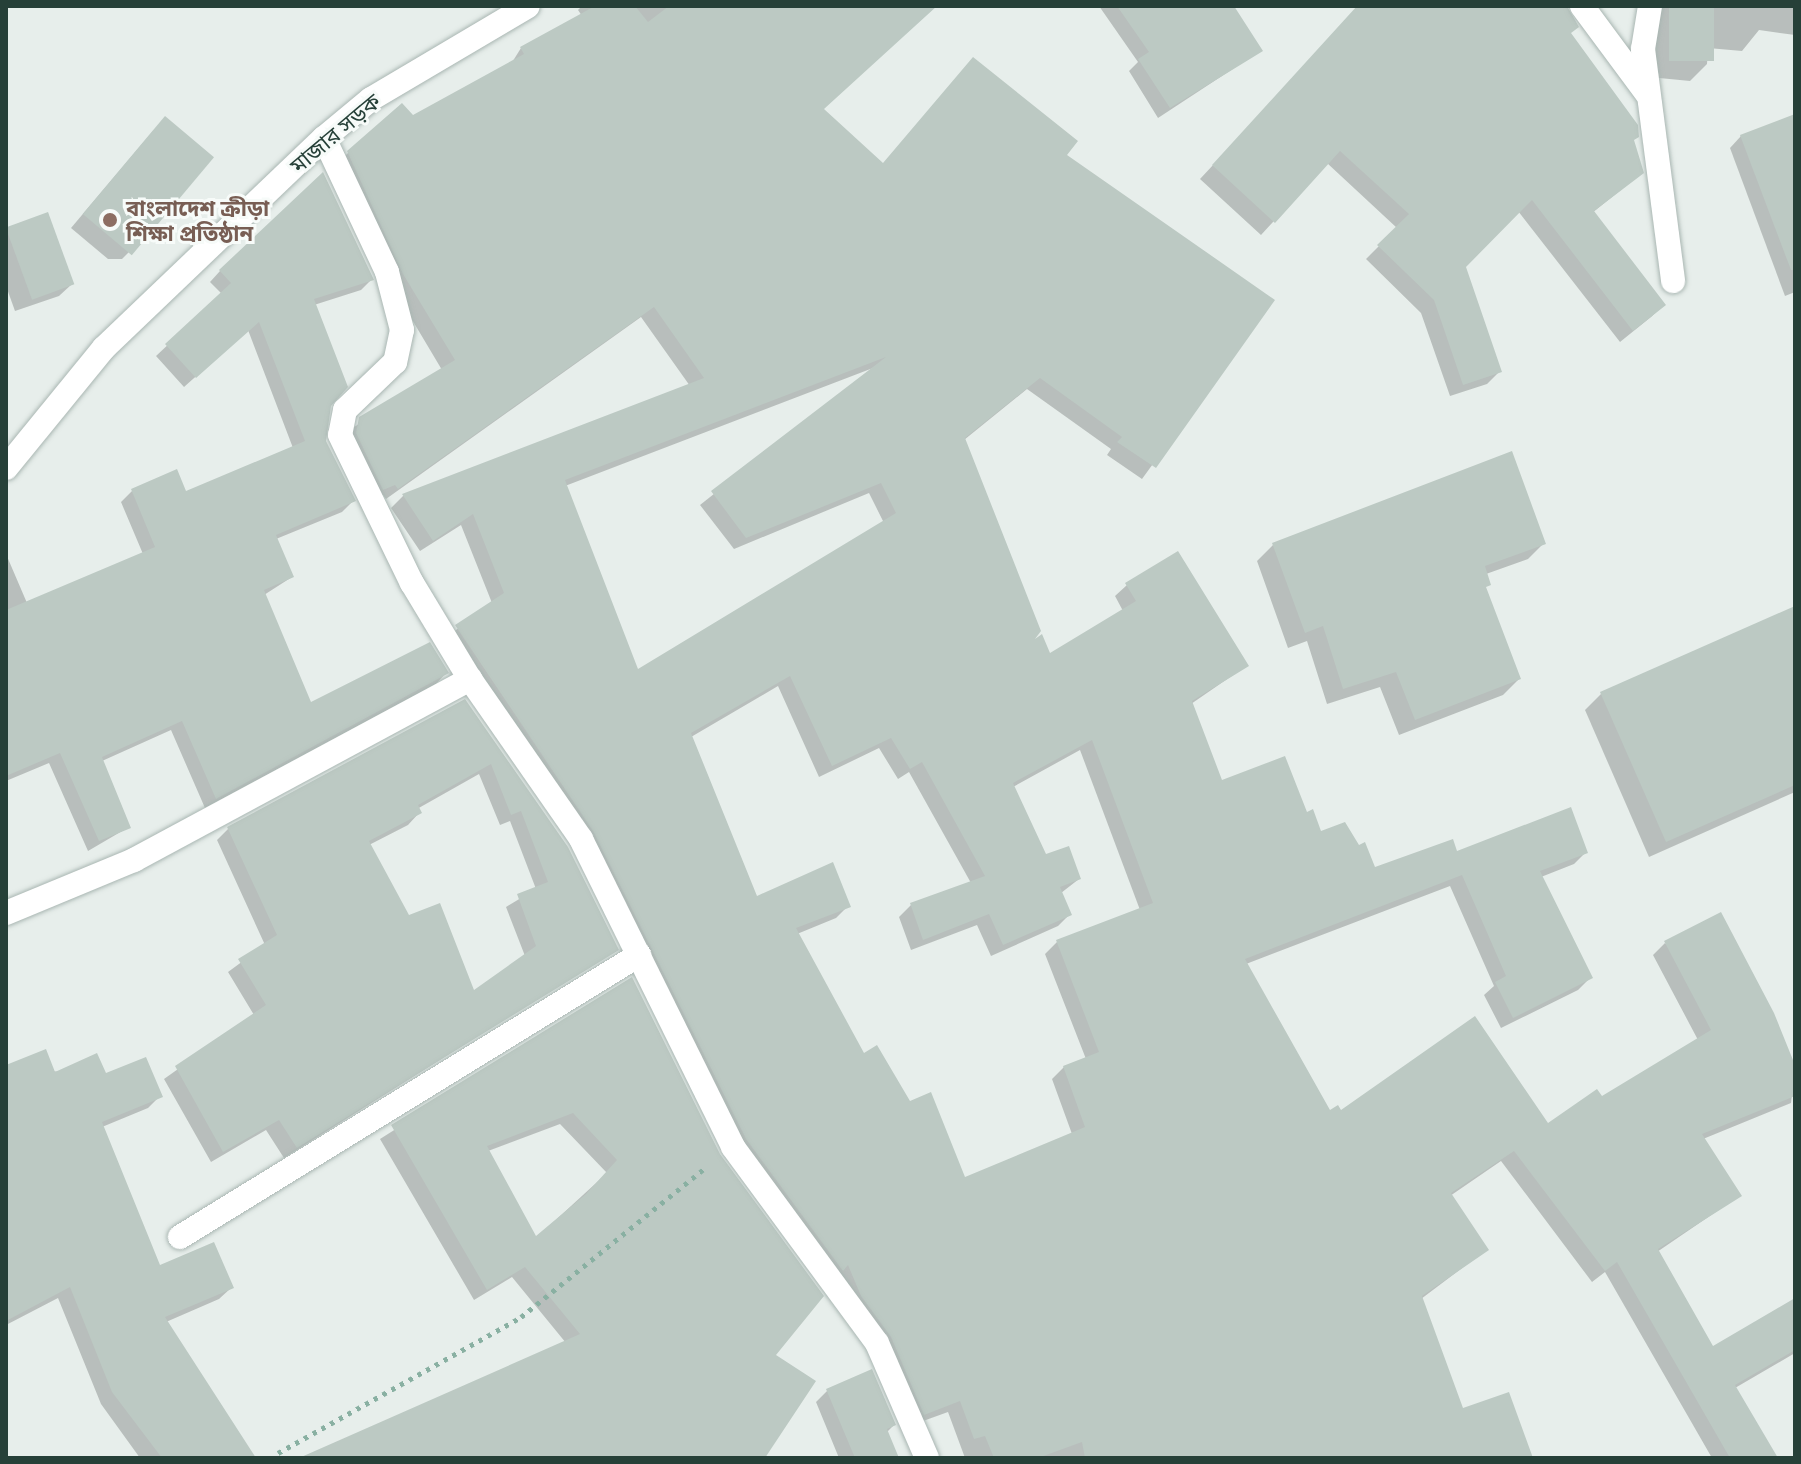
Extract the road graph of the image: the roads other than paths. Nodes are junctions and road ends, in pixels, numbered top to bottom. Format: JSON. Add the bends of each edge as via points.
{"nodes":[{"id":1,"x":528,"y":6,"type":"edge"},
{"id":2,"x":1582,"y":6,"type":"edge"},
{"id":3,"x":1650,"y":6,"type":"edge"},
{"id":4,"x":1649,"y":98,"type":"junction"},
{"id":5,"x":324,"y":138,"type":"junction"},
{"id":6,"x":1673,"y":281,"type":"dead end"},
{"id":7,"x":6,"y":468,"type":"edge"},
{"id":8,"x":470,"y":679,"type":"junction"},
{"id":9,"x":6,"y":913,"type":"edge"},
{"id":10,"x":639,"y":955,"type":"junction"},
{"id":11,"x":180,"y":1237,"type":"dead end"},
{"id":12,"x":927,"y":1458,"type":"edge"}],
"edges":[{"from":1,"to":5,"type":"street","name":"মাজার সড়ক","via":[[371,99]]},
{"from":2,"to":4,"type":"street"},
{"from":3,"to":4,"type":"street","via":[[1643,49]]},
{"from":4,"to":6,"type":"street"},
{"from":5,"to":7,"type":"street","name":"মাজার সড়ক","via":[[104,348]]},
{"from":5,"to":8,"type":"street","via":[[387,272],[402,330],[395,362],[345,410],[340,435],[412,583]]},
{"from":8,"to":9,"type":"street","via":[[134,860]]},
{"from":8,"to":10,"type":"street","via":[[581,839]]},
{"from":10,"to":11,"type":"street"},
{"from":10,"to":12,"type":"street","via":[[733,1147],[877,1343]]}]}
